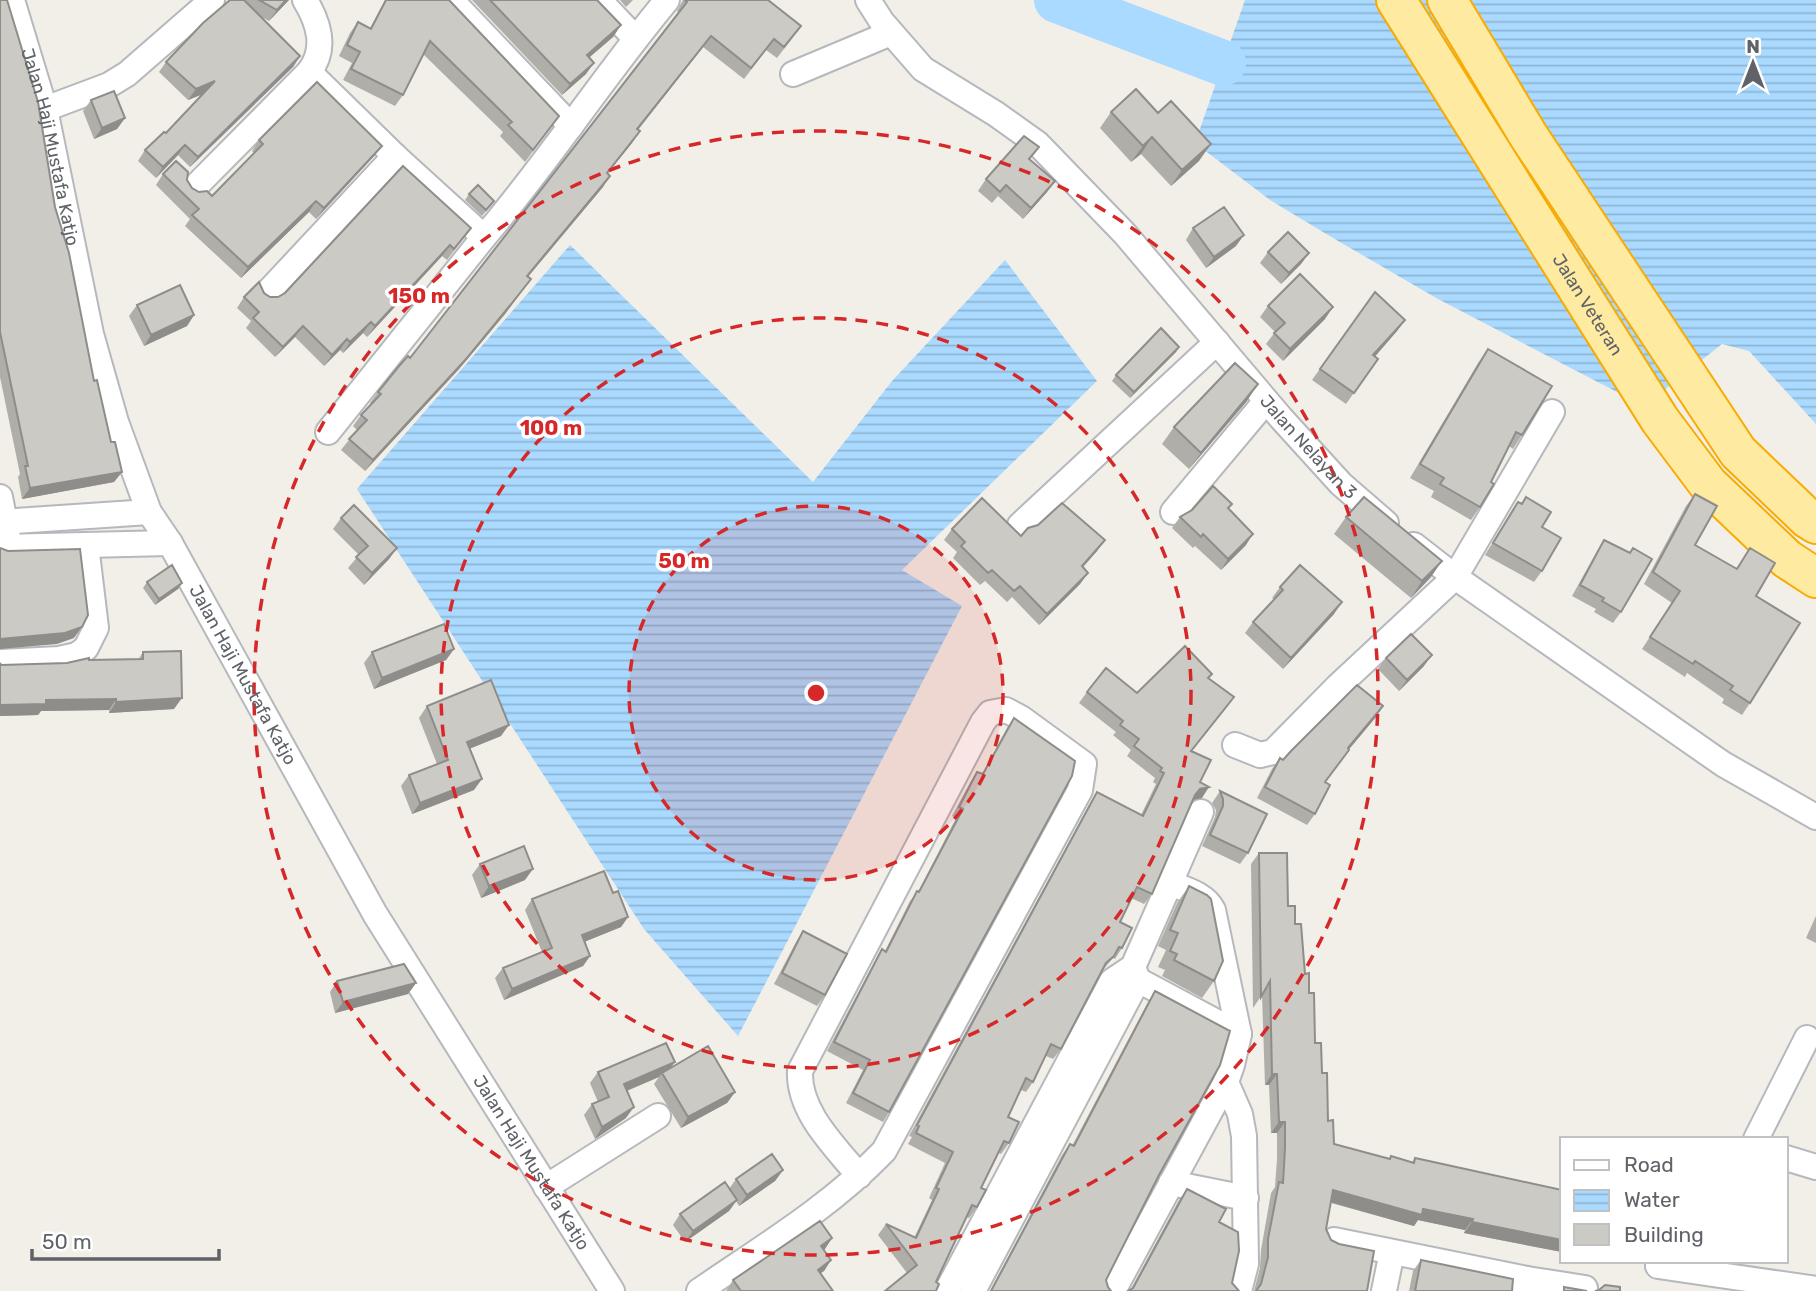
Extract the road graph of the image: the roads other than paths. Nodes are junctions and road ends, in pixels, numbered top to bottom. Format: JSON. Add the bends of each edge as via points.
{"nodes":[{"id":1,"x":12,"y":0,"type":"edge"},
{"id":2,"x":212,"y":0,"type":"edge"},
{"id":3,"x":305,"y":0,"type":"edge"},
{"id":4,"x":451,"y":0,"type":"edge"},
{"id":5,"x":599,"y":0,"type":"edge"},
{"id":6,"x":667,"y":0,"type":"edge"},
{"id":7,"x":869,"y":0,"type":"edge"},
{"id":8,"x":1396,"y":0,"type":"edge"},
{"id":9,"x":1447,"y":0,"type":"edge"},
{"id":10,"x":891,"y":33,"type":"junction"},
{"id":11,"x":635,"y":38,"type":"junction"},
{"id":12,"x":309,"y":72,"type":"junction"},
{"id":13,"x":793,"y":74,"type":"dead end"},
{"id":14,"x":45,"y":109,"type":"junction"},
{"id":15,"x":571,"y":126,"type":"junction"},
{"id":16,"x":396,"y":156,"type":"junction"},
{"id":17,"x":194,"y":188,"type":"edge"},
{"id":18,"x":484,"y":237,"type":"junction"},
{"id":19,"x":267,"y":293,"type":"edge"},
{"id":20,"x":1217,"y":342,"type":"junction"},
{"id":21,"x":1266,"y":401,"type":"junction"},
{"id":22,"x":1552,"y":412,"type":"dead end"},
{"id":23,"x":328,"y":432,"type":"dead end"},
{"id":24,"x":0,"y":497,"type":"edge"},
{"id":25,"x":149,"y":512,"type":"junction"},
{"id":26,"x":1173,"y":512,"type":"dead end"},
{"id":27,"x":3,"y":522,"type":"edge"},
{"id":28,"x":1816,"y":524,"type":"edge"},
{"id":29,"x":1020,"y":525,"type":"dead end"},
{"id":30,"x":170,"y":543,"type":"junction"},
{"id":31,"x":86,"y":545,"type":"junction"},
{"id":32,"x":5,"y":547,"type":"edge"},
{"id":33,"x":1455,"y":578,"type":"junction"},
{"id":34,"x":1816,"y":578,"type":"edge"},
{"id":35,"x":0,"y":662,"type":"edge"},
{"id":36,"x":1235,"y":745,"type":"dead end"},
{"id":37,"x":1201,"y":812,"type":"dead end"},
{"id":38,"x":1816,"y":817,"type":"edge"},
{"id":39,"x":1170,"y":883,"type":"junction"},
{"id":40,"x":1135,"y":974,"type":"junction"},
{"id":41,"x":1239,"y":1034,"type":"junction"},
{"id":42,"x":1807,"y":1038,"type":"dead end"},
{"id":43,"x":1226,"y":1082,"type":"junction"},
{"id":44,"x":658,"y":1116,"type":"dead end"},
{"id":45,"x":1757,"y":1137,"type":"edge"},
{"id":46,"x":1788,"y":1159,"type":"edge"},
{"id":47,"x":1816,"y":1167,"type":"edge"},
{"id":48,"x":859,"y":1176,"type":"junction"},
{"id":49,"x":1171,"y":1183,"type":"junction"},
{"id":50,"x":546,"y":1187,"type":"junction"},
{"id":51,"x":1246,"y":1198,"type":"junction"},
{"id":52,"x":1334,"y":1240,"type":"edge"},
{"id":53,"x":1392,"y":1252,"type":"junction"},
{"id":54,"x":1658,"y":1266,"type":"dead end"},
{"id":55,"x":1526,"y":1285,"type":"edge"},
{"id":56,"x":1585,"y":1288,"type":"edge"},
{"id":57,"x":1816,"y":1289,"type":"edge"},
{"id":58,"x":612,"y":1291,"type":"edge"},
{"id":59,"x":699,"y":1291,"type":"edge"},
{"id":60,"x":947,"y":1291,"type":"edge"},
{"id":61,"x":974,"y":1291,"type":"edge"},
{"id":62,"x":1113,"y":1291,"type":"edge"},
{"id":63,"x":1239,"y":1291,"type":"edge"},
{"id":64,"x":1384,"y":1291,"type":"edge"}],
"edges":[{"from":1,"to":14,"type":"street","name":"Jalan Haji Mustafa Katjo"},
{"from":2,"to":14,"type":"street","via":[[127,74]]},
{"from":3,"to":12,"type":"street","via":[[320,40],[317,62]]},
{"from":4,"to":15,"type":"street"},
{"from":5,"to":11,"type":"street"},
{"from":6,"to":11,"type":"street"},
{"from":7,"to":10,"type":"street","name":"Jalan Nelayan 3"},
{"from":8,"to":34,"type":"highway","name":"Jalan Veteran","via":[[1660,420],[1708,484],[1787,559]]},
{"from":9,"to":28,"type":"highway","via":[[1528,135],[1738,452]]},
{"from":10,"to":13,"type":"street"},
{"from":10,"to":20,"type":"street","name":"Jalan Nelayan 3","via":[[923,69],[1038,144],[1125,234]]},
{"from":11,"to":15,"type":"street"},
{"from":12,"to":16,"type":"street"},
{"from":12,"to":17,"type":"street"},
{"from":14,"to":25,"type":"street","name":"Jalan Haji Mustafa Katjo","via":[[91,334]]},
{"from":15,"to":18,"type":"street"},
{"from":16,"to":18,"type":"street"},
{"from":16,"to":19,"type":"street"},
{"from":18,"to":23,"type":"street"},
{"from":20,"to":21,"type":"street","name":"Jalan Nelayan 3"},
{"from":20,"to":29,"type":"street"},
{"from":21,"to":26,"type":"street"},
{"from":21,"to":33,"type":"street","name":"Jalan Nelayan 3","via":[[1341,484]]},
{"from":22,"to":33,"type":"street"},
{"from":24,"to":27,"type":"street"},
{"from":25,"to":27,"type":"street"},
{"from":25,"to":30,"type":"street","name":"Jalan Haji Mustafa Katjo"},
{"from":27,"to":32,"type":"street"},
{"from":30,"to":31,"type":"street"},
{"from":30,"to":50,"type":"street","name":"Jalan Haji Mustafa Katjo","via":[[375,914]]},
{"from":31,"to":32,"type":"street"},
{"from":31,"to":35,"type":"street","via":[[96,628],[86,648],[59,659]]},
{"from":33,"to":36,"type":"street","via":[[1273,752],[1260,754]]},
{"from":33,"to":38,"type":"street","name":"Jalan Nelayan 3","via":[[1723,764]]},
{"from":37,"to":39,"type":"street"},
{"from":39,"to":40,"type":"street"},
{"from":39,"to":41,"type":"street","via":[[1199,895],[1213,910]]},
{"from":40,"to":41,"type":"street"},
{"from":40,"to":60,"type":"street","via":[[1112,981]]},
{"from":40,"to":61,"type":"street"},
{"from":41,"to":43,"type":"street"},
{"from":42,"to":45,"type":"street"},
{"from":43,"to":49,"type":"street"},
{"from":43,"to":51,"type":"street","via":[[1244,1136]]},
{"from":44,"to":50,"type":"street"},
{"from":46,"to":47,"type":"street"},
{"from":48,"to":48,"type":"street","via":[[894,1136],[1082,784],[1084,764],[1006,710],[990,713],[983,722],[800,1071],[804,1102]]},
{"from":48,"to":59,"type":"street","via":[[820,1209]]},
{"from":49,"to":51,"type":"street"},
{"from":49,"to":62,"type":"street"},
{"from":50,"to":58,"type":"street","name":"Jalan Haji Mustafa Katjo"},
{"from":51,"to":63,"type":"street","via":[[1246,1265]]},
{"from":52,"to":53,"type":"street"},
{"from":53,"to":55,"type":"street"},
{"from":53,"to":64,"type":"street"},
{"from":54,"to":57,"type":"street"},
{"from":55,"to":56,"type":"street"}]}
